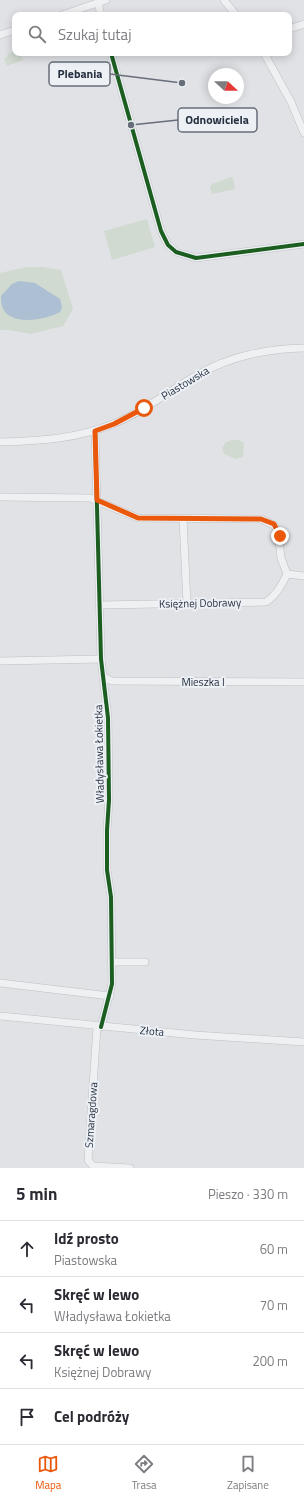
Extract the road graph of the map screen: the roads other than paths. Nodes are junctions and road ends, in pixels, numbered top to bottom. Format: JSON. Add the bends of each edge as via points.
{"nodes":[{"id":1,"x":106,"y":0,"type":"edge"},
{"id":2,"x":224,"y":0,"type":"edge"},
{"id":3,"x":98,"y":3,"type":"junction"},
{"id":4,"x":71,"y":12,"type":"edge"},
{"id":5,"x":100,"y":12,"type":"edge"},
{"id":6,"x":234,"y":12,"type":"edge"},
{"id":7,"x":304,"y":24,"type":"edge"},
{"id":8,"x":292,"y":28,"type":"edge"},
{"id":9,"x":12,"y":31,"type":"edge"},
{"id":10,"x":0,"y":35,"type":"edge"},
{"id":11,"x":112,"y":56,"type":"edge"},
{"id":12,"x":266,"y":56,"type":"edge"},
{"id":13,"x":304,"y":133,"type":"edge"},
{"id":14,"x":304,"y":244,"type":"edge"},
{"id":15,"x":304,"y":348,"type":"edge"},
{"id":16,"x":95,"y":431,"type":"junction"},
{"id":17,"x":0,"y":442,"type":"edge"},
{"id":18,"x":0,"y":497,"type":"edge"},
{"id":19,"x":97,"y":500,"type":"junction"},
{"id":20,"x":183,"y":519,"type":"junction"},
{"id":21,"x":287,"y":574,"type":"junction"},
{"id":22,"x":304,"y":576,"type":"edge"},
{"id":23,"x":187,"y":603,"type":"junction"},
{"id":24,"x":100,"y":605,"type":"junction"},
{"id":25,"x":101,"y":659,"type":"junction"},
{"id":26,"x":0,"y":661,"type":"edge"},
{"id":27,"x":102,"y":677,"type":"junction"},
{"id":28,"x":304,"y":682,"type":"edge"},
{"id":29,"x":111,"y":962,"type":"junction"},
{"id":30,"x":145,"y":962,"type":"dead end"},
{"id":31,"x":0,"y":983,"type":"edge"},
{"id":32,"x":110,"y":996,"type":"junction"},
{"id":33,"x":0,"y":1016,"type":"edge"},
{"id":34,"x":99,"y":1027,"type":"junction"},
{"id":35,"x":304,"y":1042,"type":"edge"},
{"id":36,"x":130,"y":1168,"type":"edge"}],
"edges":[{"from":1,"to":3,"type":"street"},
{"from":2,"to":6,"type":"street"},
{"from":3,"to":4,"type":"street"},
{"from":3,"to":5,"type":"street"},
{"from":7,"to":8,"type":"street"},
{"from":9,"to":10,"type":"street"},
{"from":11,"to":14,"type":"street","via":[[158,224],[168,245],[182,255],[204,258]]},
{"from":12,"to":13,"type":"street"},
{"from":15,"to":16,"type":"street","name":"Piastowska","via":[[258,352],[220,363],[132,416]]},
{"from":16,"to":17,"type":"street","name":"Piastowska","via":[[52,439]]},
{"from":16,"to":19,"type":"street","name":"Władysława Łokietka"},
{"from":18,"to":19,"type":"street"},
{"from":19,"to":20,"type":"street","via":[[138,518]]},
{"from":19,"to":24,"type":"street","name":"Władysława Łokietka"},
{"from":20,"to":21,"type":"street","via":[[268,520],[278,531],[281,558]]},
{"from":20,"to":23,"type":"street"},
{"from":21,"to":22,"type":"street"},
{"from":21,"to":23,"type":"street","name":"Księżnej Dobrawy","via":[[280,589],[266,602]]},
{"from":23,"to":24,"type":"street","name":"Księżnej Dobrawy"},
{"from":24,"to":25,"type":"street","name":"Władysława Łokietka"},
{"from":25,"to":26,"type":"street"},
{"from":25,"to":27,"type":"street","name":"Władysława Łokietka"},
{"from":27,"to":28,"type":"street","name":"Mieszka I","via":[[112,681]]},
{"from":27,"to":29,"type":"street","name":"Władysława Łokietka","via":[[108,718],[107,870],[111,897]]},
{"from":29,"to":30,"type":"street"},
{"from":29,"to":32,"type":"street","name":"Władysława Łokietka"},
{"from":31,"to":32,"type":"street"},
{"from":32,"to":34,"type":"street","name":"Władysława Łokietka"},
{"from":33,"to":34,"type":"street","name":"Złota"},
{"from":34,"to":35,"type":"street","name":"Złota"},
{"from":34,"to":36,"type":"street","name":"Szmaragdowa","via":[[88,1160],[93,1166]]}]}
